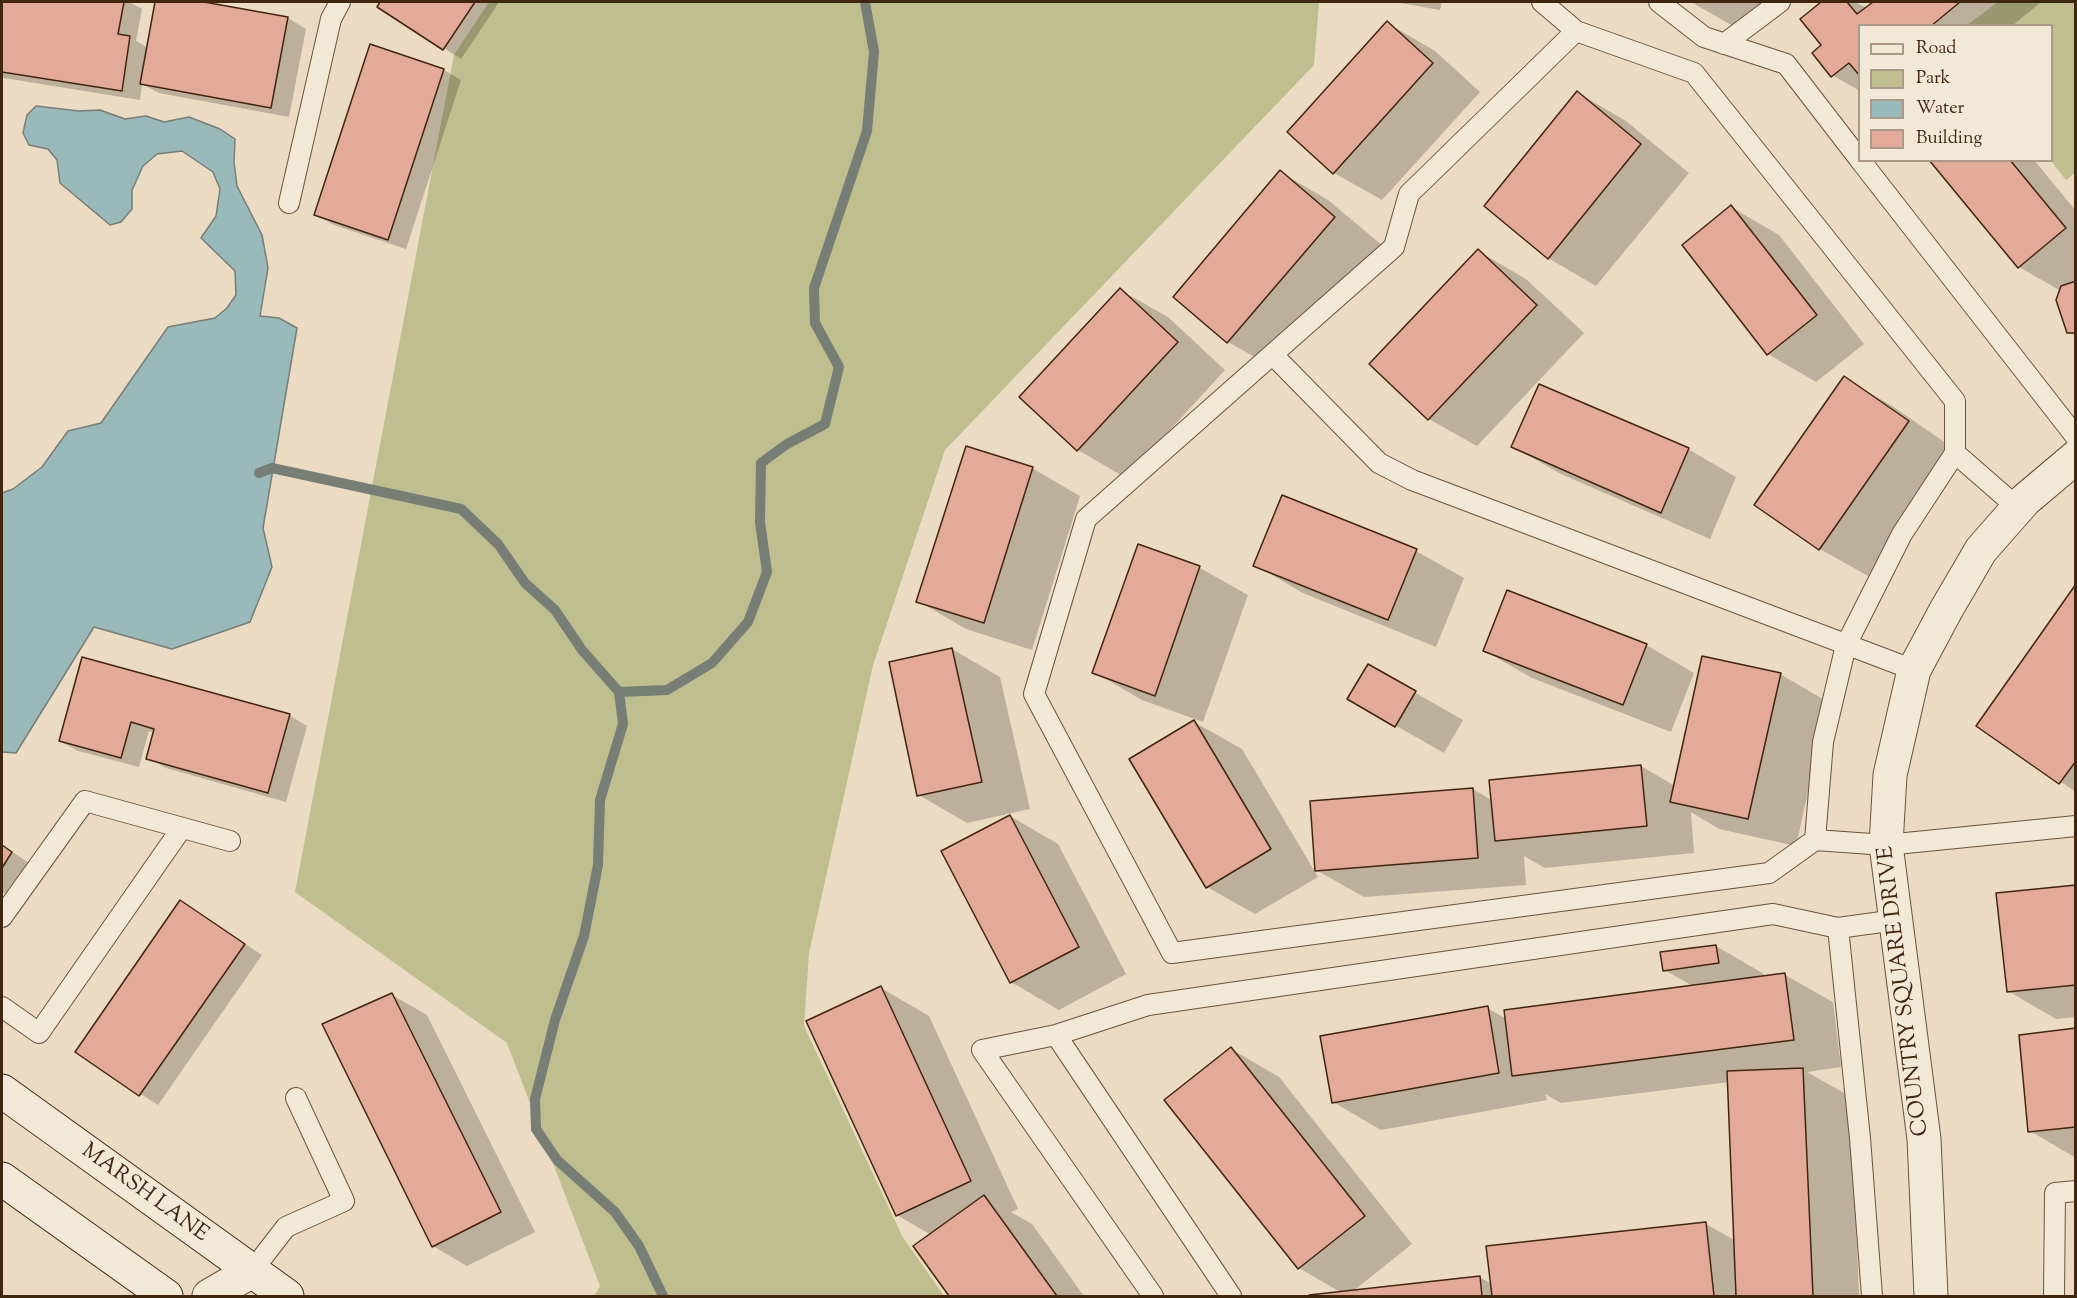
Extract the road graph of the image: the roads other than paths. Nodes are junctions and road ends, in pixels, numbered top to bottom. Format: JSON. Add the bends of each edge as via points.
{"nodes":[{"id":1,"x":340,"y":2,"type":"edge"},
{"id":2,"x":1542,"y":2,"type":"edge"},
{"id":3,"x":1659,"y":2,"type":"edge"},
{"id":4,"x":1780,"y":2,"type":"edge"},
{"id":5,"x":1576,"y":31,"type":"junction"},
{"id":6,"x":1724,"y":44,"type":"junction"},
{"id":7,"x":1858,"y":157,"type":"edge"},
{"id":8,"x":1862,"y":162,"type":"edge"},
{"id":9,"x":289,"y":203,"type":"dead end"},
{"id":10,"x":1273,"y":355,"type":"junction"},
{"id":11,"x":2076,"y":437,"type":"edge"},
{"id":12,"x":1955,"y":453,"type":"junction"},
{"id":13,"x":2076,"y":457,"type":"edge"},
{"id":14,"x":2018,"y":508,"type":"junction"},
{"id":15,"x":1846,"y":645,"type":"junction"},
{"id":16,"x":1914,"y":670,"type":"junction"},
{"id":17,"x":2076,"y":826,"type":"edge"},
{"id":18,"x":181,"y":829,"type":"junction"},
{"id":19,"x":1815,"y":840,"type":"junction"},
{"id":20,"x":230,"y":841,"type":"dead end"},
{"id":21,"x":1886,"y":846,"type":"junction"},
{"id":22,"x":2,"y":917,"type":"edge"},
{"id":23,"x":1896,"y":920,"type":"junction"},
{"id":24,"x":1838,"y":928,"type":"junction"},
{"id":25,"x":2,"y":1007,"type":"edge"},
{"id":26,"x":1056,"y":1035,"type":"junction"},
{"id":27,"x":2,"y":1091,"type":"edge"},
{"id":28,"x":296,"y":1098,"type":"dead end"},
{"id":29,"x":3,"y":1184,"type":"edge"},
{"id":30,"x":2076,"y":1191,"type":"edge"},
{"id":31,"x":250,"y":1284,"type":"edge"},
{"id":32,"x":166,"y":1296,"type":"edge"},
{"id":33,"x":209,"y":1296,"type":"edge"},
{"id":34,"x":287,"y":1296,"type":"edge"},
{"id":35,"x":1153,"y":1296,"type":"edge"},
{"id":36,"x":1231,"y":1296,"type":"edge"},
{"id":37,"x":1872,"y":1296,"type":"edge"},
{"id":38,"x":1930,"y":1296,"type":"edge"},
{"id":39,"x":2054,"y":1296,"type":"edge"}],
"edges":[{"from":1,"to":9,"type":"lane","via":[[331,19]]},
{"from":2,"to":5,"type":"lane"},
{"from":3,"to":6,"type":"lane","via":[[1704,37]]},
{"from":4,"to":6,"type":"lane"},
{"from":5,"to":10,"type":"lane","via":[[1409,194],[1394,247]]},
{"from":5,"to":12,"type":"lane","via":[[1694,73],[1955,401]]},
{"from":6,"to":7,"type":"lane","via":[[1786,64]]},
{"from":8,"to":11,"type":"lane"},
{"from":10,"to":15,"type":"lane","via":[[1379,463],[1412,480]]},
{"from":10,"to":19,"type":"lane","via":[[1086,519],[1034,693],[1172,953],[1769,873]]},
{"from":12,"to":14,"type":"lane"},
{"from":12,"to":15,"type":"lane","via":[[1902,534]]},
{"from":13,"to":14,"type":"street","name":"COUNTRY SQUARE DRIVE"},
{"from":14,"to":16,"type":"street","name":"COUNTRY SQUARE DRIVE","via":[[1981,550]]},
{"from":15,"to":16,"type":"lane"},
{"from":15,"to":19,"type":"lane","via":[[1823,742]]},
{"from":16,"to":21,"type":"street","name":"COUNTRY SQUARE DRIVE","via":[[1890,775]]},
{"from":17,"to":21,"type":"lane"},
{"from":18,"to":20,"type":"lane"},
{"from":18,"to":22,"type":"lane","via":[[85,801]]},
{"from":18,"to":25,"type":"lane","via":[[39,1033]]},
{"from":19,"to":21,"type":"lane"},
{"from":21,"to":23,"type":"street","name":"COUNTRY SQUARE DRIVE"},
{"from":23,"to":24,"type":"lane"},
{"from":23,"to":38,"type":"street","name":"COUNTRY SQUARE DRIVE","via":[[1924,1139]]},
{"from":24,"to":26,"type":"lane","via":[[1773,914],[1148,1005]]},
{"from":24,"to":37,"type":"lane"},
{"from":26,"to":35,"type":"lane","via":[[982,1050]]},
{"from":26,"to":36,"type":"lane"},
{"from":27,"to":31,"type":"street","name":"MARSH LANE"},
{"from":28,"to":31,"type":"lane","via":[[344,1201],[286,1227]]},
{"from":29,"to":32,"type":"street"},
{"from":30,"to":39,"type":"lane","via":[[2055,1193]]},
{"from":31,"to":33,"type":"street"},
{"from":31,"to":34,"type":"street","name":"MARSH LANE"}]}
